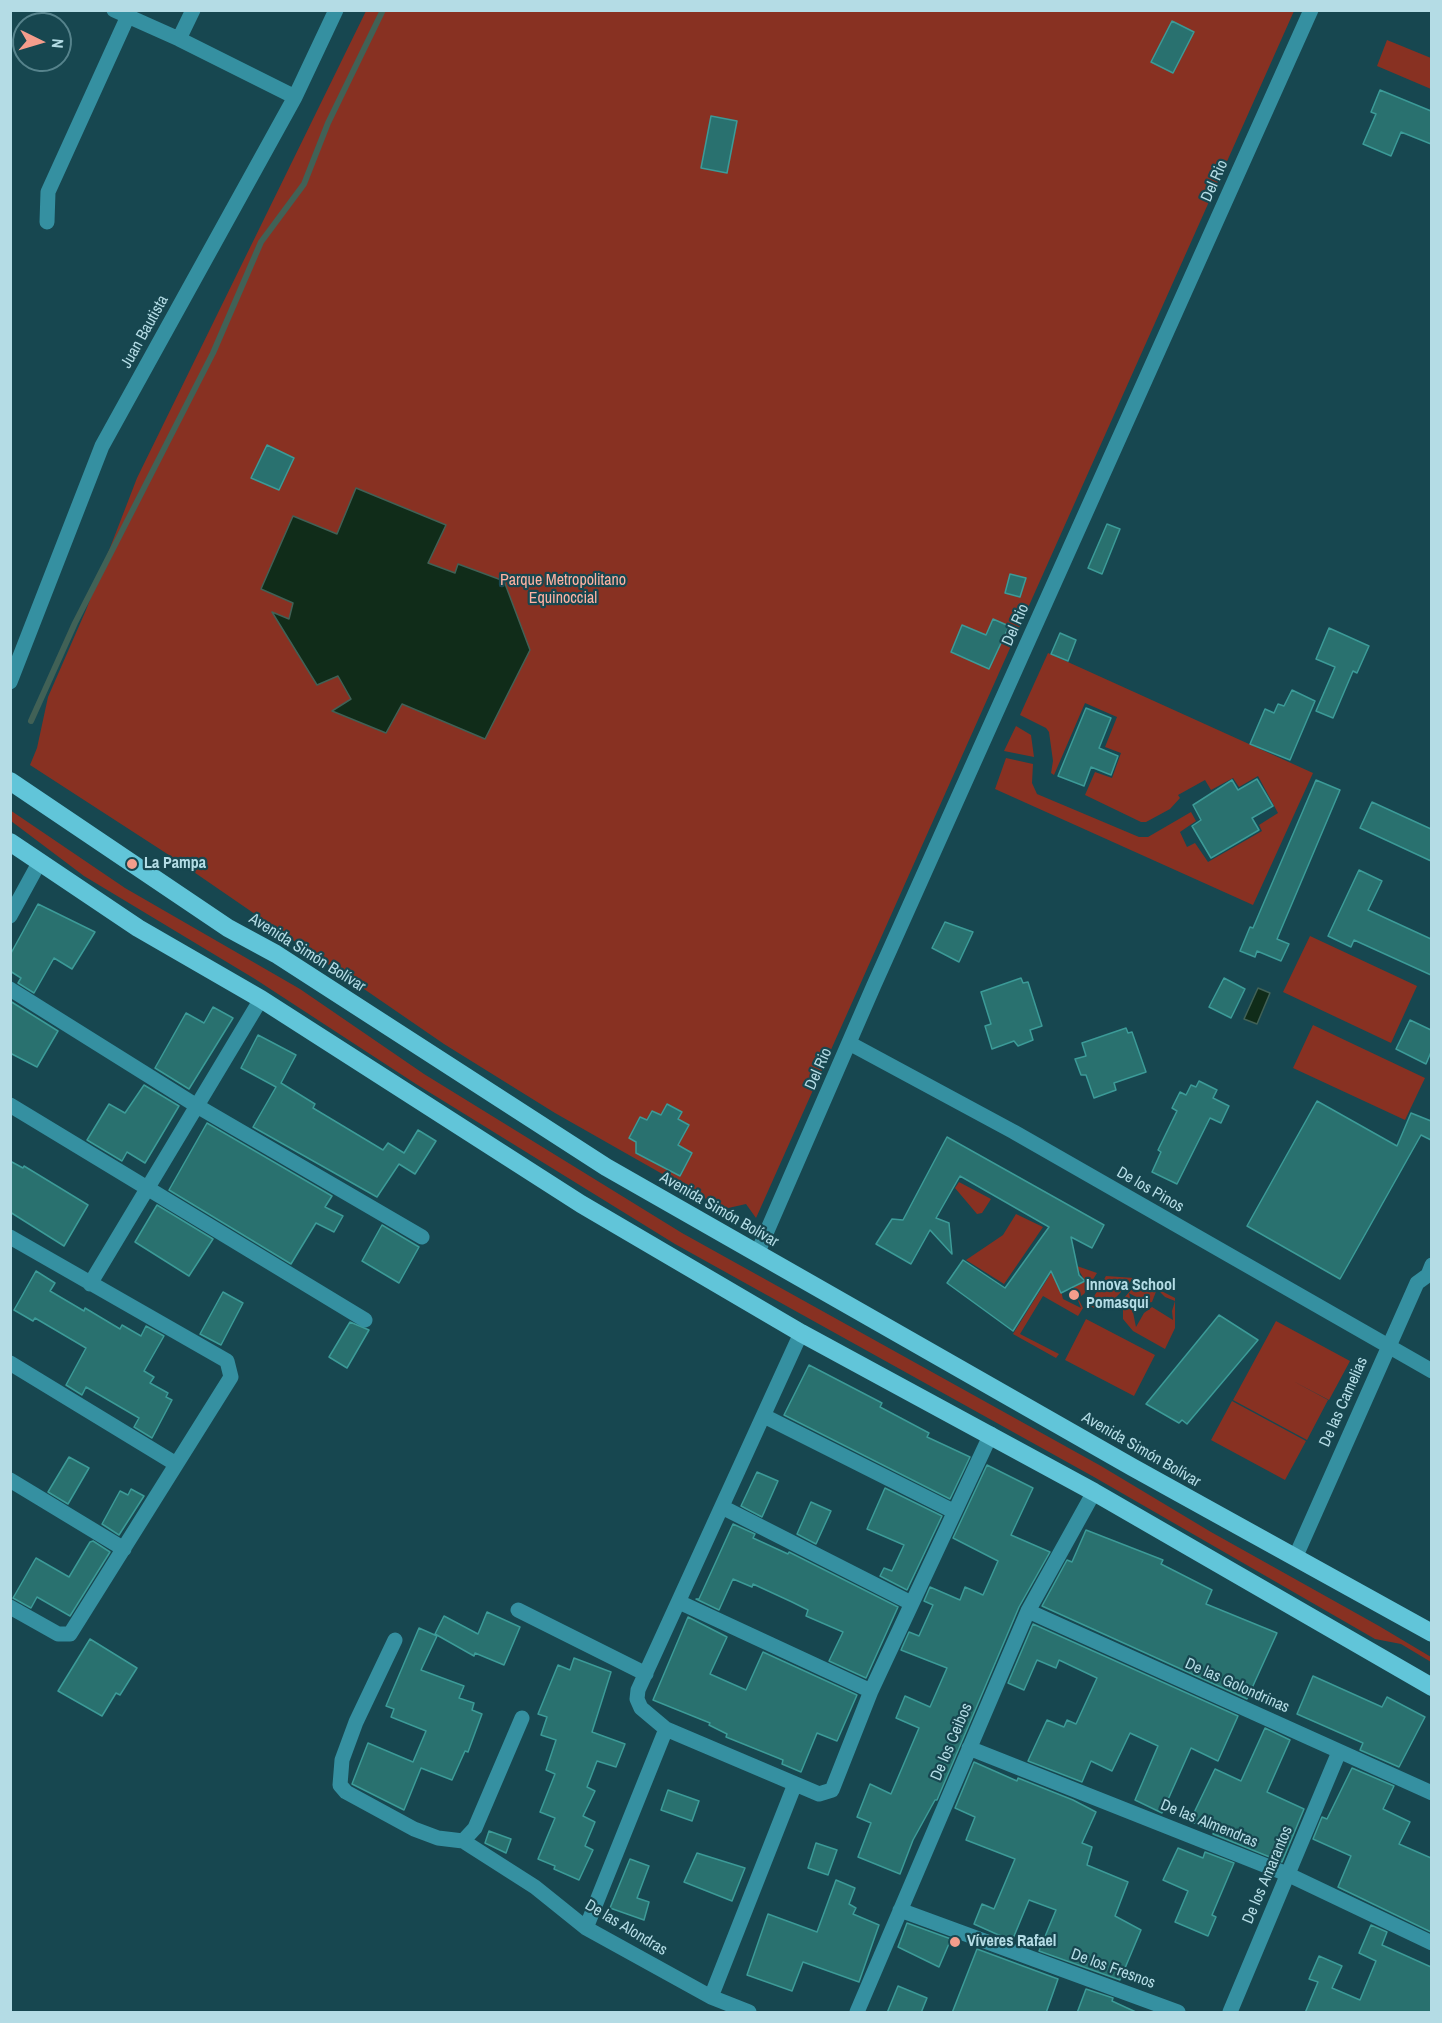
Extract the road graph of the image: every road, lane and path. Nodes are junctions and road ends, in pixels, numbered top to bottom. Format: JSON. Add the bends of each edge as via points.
{"nodes":[{"id":1,"x":194,"y":10,"type":"edge"},
{"id":2,"x":336,"y":10,"type":"edge"},
{"id":3,"x":1311,"y":10,"type":"edge"},
{"id":4,"x":121,"y":13,"type":"edge"},
{"id":5,"x":179,"y":39,"type":"junction"},
{"id":6,"x":295,"y":97,"type":"junction"},
{"id":7,"x":47,"y":222,"type":"dead end"},
{"id":8,"x":10,"y":682,"type":"edge"},
{"id":9,"x":10,"y":781,"type":"edge"},
{"id":10,"x":10,"y":842,"type":"edge"},
{"id":11,"x":39,"y":863,"type":"junction"},
{"id":12,"x":10,"y":916,"type":"edge"},
{"id":13,"x":10,"y":989,"type":"edge"},
{"id":14,"x":261,"y":999,"type":"junction"},
{"id":15,"x":849,"y":1043,"type":"junction"},
{"id":16,"x":10,"y":1105,"type":"edge"},
{"id":17,"x":197,"y":1106,"type":"junction"},
{"id":18,"x":149,"y":1187,"type":"junction"},
{"id":19,"x":422,"y":1237,"type":"dead end"},
{"id":20,"x":10,"y":1238,"type":"edge"},
{"id":21,"x":757,"y":1254,"type":"junction"},
{"id":22,"x":1431,"y":1265,"type":"edge"},
{"id":23,"x":90,"y":1284,"type":"junction"},
{"id":24,"x":364,"y":1320,"type":"dead end"},
{"id":25,"x":801,"y":1333,"type":"junction"},
{"id":26,"x":1389,"y":1346,"type":"junction"},
{"id":27,"x":10,"y":1363,"type":"edge"},
{"id":28,"x":1431,"y":1371,"type":"edge"},
{"id":29,"x":764,"y":1416,"type":"junction"},
{"id":30,"x":991,"y":1434,"type":"junction"},
{"id":31,"x":176,"y":1464,"type":"junction"},
{"id":32,"x":10,"y":1480,"type":"edge"},
{"id":33,"x":1094,"y":1492,"type":"junction"},
{"id":34,"x":722,"y":1508,"type":"junction"},
{"id":35,"x":953,"y":1511,"type":"junction"},
{"id":36,"x":124,"y":1549,"type":"junction"},
{"id":37,"x":1295,"y":1558,"type":"junction"},
{"id":38,"x":679,"y":1602,"type":"junction"},
{"id":39,"x":911,"y":1603,"type":"junction"},
{"id":40,"x":10,"y":1607,"type":"edge"},
{"id":41,"x":518,"y":1610,"type":"dead end"},
{"id":42,"x":1028,"y":1611,"type":"junction"},
{"id":43,"x":1431,"y":1632,"type":"edge"},
{"id":44,"x":395,"y":1640,"type":"dead end"},
{"id":45,"x":646,"y":1674,"type":"junction"},
{"id":46,"x":1431,"y":1687,"type":"edge"},
{"id":47,"x":871,"y":1691,"type":"junction"},
{"id":48,"x":522,"y":1718,"type":"dead end"},
{"id":49,"x":666,"y":1729,"type":"junction"},
{"id":50,"x":969,"y":1748,"type":"junction"},
{"id":51,"x":1339,"y":1752,"type":"junction"},
{"id":52,"x":795,"y":1784,"type":"junction"},
{"id":53,"x":1431,"y":1793,"type":"edge"},
{"id":54,"x":463,"y":1841,"type":"junction"},
{"id":55,"x":1287,"y":1874,"type":"junction"},
{"id":56,"x":900,"y":1910,"type":"junction"},
{"id":57,"x":586,"y":1928,"type":"junction"},
{"id":58,"x":1431,"y":1943,"type":"edge"},
{"id":59,"x":711,"y":1997,"type":"junction"},
{"id":60,"x":749,"y":2013,"type":"edge"},
{"id":61,"x":857,"y":2013,"type":"edge"},
{"id":62,"x":1178,"y":2013,"type":"edge"},
{"id":63,"x":1230,"y":2013,"type":"edge"}],
"edges":[{"from":1,"to":5,"type":"street"},
{"from":2,"to":6,"type":"street","name":"Juan Bautista"},
{"from":3,"to":15,"type":"street","name":"Del Rio"},
{"from":4,"to":5,"type":"street"},
{"from":4,"to":7,"type":"street","via":[[48,192]]},
{"from":5,"to":6,"type":"street"},
{"from":6,"to":8,"type":"street","name":"Juan Bautista","via":[[102,446]]},
{"from":9,"to":21,"type":"highway","name":"Avenida Simón Bolívar","via":[[228,928],[276,954],[606,1167]]},
{"from":10,"to":11,"type":"highway"},
{"from":11,"to":12,"type":"street"},
{"from":11,"to":14,"type":"highway","via":[[138,928]]},
{"from":13,"to":17,"type":"street"},
{"from":14,"to":17,"type":"street"},
{"from":14,"to":25,"type":"highway","via":[[581,1204]]},
{"from":15,"to":21,"type":"street","name":"Del Rio"},
{"from":15,"to":26,"type":"street","name":"De los Pinos","via":[[996,1122]]},
{"from":16,"to":18,"type":"street"},
{"from":17,"to":18,"type":"street"},
{"from":17,"to":19,"type":"street"},
{"from":18,"to":23,"type":"street"},
{"from":18,"to":24,"type":"street"},
{"from":20,"to":23,"type":"street"},
{"from":21,"to":37,"type":"highway","name":"Avenida Simón Bolívar"},
{"from":22,"to":26,"type":"street","name":"De las Camelias","via":[[1428,1275],[1417,1283]]},
{"from":23,"to":31,"type":"street","via":[[227,1361],[231,1369],[231,1377]]},
{"from":25,"to":29,"type":"street"},
{"from":25,"to":30,"type":"highway"},
{"from":26,"to":28,"type":"street","name":"De los Pinos"},
{"from":26,"to":37,"type":"street","name":"De las Camelias"},
{"from":27,"to":31,"type":"street"},
{"from":29,"to":34,"type":"street"},
{"from":29,"to":35,"type":"street"},
{"from":30,"to":33,"type":"highway"},
{"from":30,"to":35,"type":"street"},
{"from":31,"to":36,"type":"street"},
{"from":32,"to":36,"type":"street"},
{"from":33,"to":42,"type":"street","name":"De los Ceibos"},
{"from":33,"to":46,"type":"highway"},
{"from":34,"to":38,"type":"street"},
{"from":34,"to":39,"type":"street"},
{"from":35,"to":39,"type":"street"},
{"from":36,"to":40,"type":"street","via":[[70,1634],[58,1634]]},
{"from":37,"to":43,"type":"highway","name":"Avenida Simón Bolívar"},
{"from":38,"to":45,"type":"street"},
{"from":38,"to":47,"type":"street"},
{"from":39,"to":47,"type":"street"},
{"from":41,"to":45,"type":"street"},
{"from":42,"to":50,"type":"street","name":"De los Ceibos"},
{"from":42,"to":51,"type":"street","name":"De las Golondrinas"},
{"from":44,"to":54,"type":"street","via":[[356,1722],[342,1760],[340,1785],[414,1829],[438,1838]]},
{"from":45,"to":49,"type":"street","via":[[637,1699],[641,1708]]},
{"from":47,"to":52,"type":"street","via":[[832,1790],[819,1794]]},
{"from":48,"to":54,"type":"street","via":[[476,1828]]},
{"from":49,"to":52,"type":"street"},
{"from":49,"to":57,"type":"street"},
{"from":50,"to":55,"type":"street","name":"De las Almendras"},
{"from":50,"to":56,"type":"street","name":"De los Ceibos"},
{"from":51,"to":53,"type":"street","name":"De las Golondrinas"},
{"from":51,"to":55,"type":"street","name":"De los Amarantos"},
{"from":52,"to":59,"type":"street"},
{"from":54,"to":57,"type":"street","name":"De las Alondras","via":[[535,1887]]},
{"from":55,"to":58,"type":"street","name":"De las Almendras"},
{"from":55,"to":63,"type":"street","name":"De los Amarantos"},
{"from":56,"to":61,"type":"street","name":"De los Ceibos"},
{"from":56,"to":62,"type":"street","name":"De los Fresnos"},
{"from":57,"to":59,"type":"street","name":"De las Alondras"},
{"from":59,"to":60,"type":"street","name":"De las Alondras"}]}
